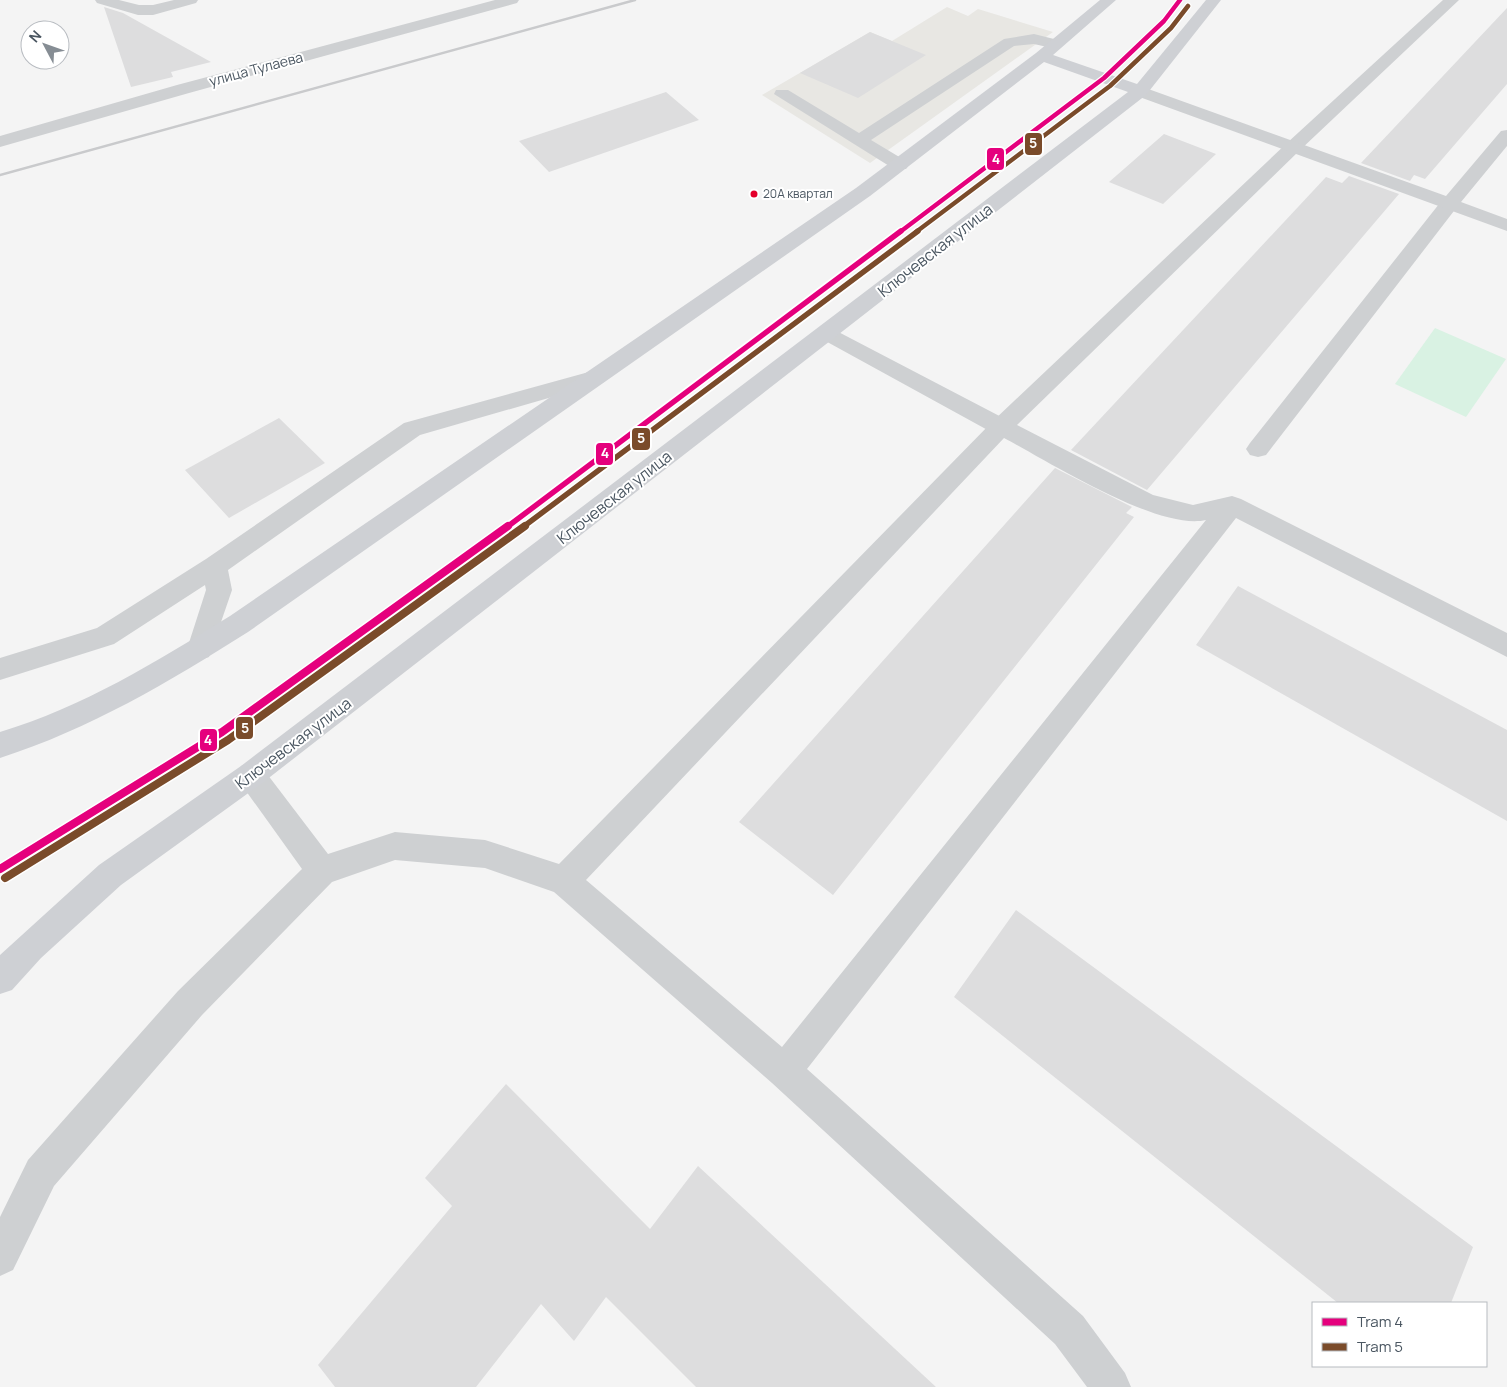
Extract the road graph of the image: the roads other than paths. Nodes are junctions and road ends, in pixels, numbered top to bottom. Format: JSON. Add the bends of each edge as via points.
{"nodes":[{"id":1,"x":102,"y":0,"type":"edge"},
{"id":2,"x":190,"y":0,"type":"edge"},
{"id":3,"x":512,"y":0,"type":"edge"},
{"id":4,"x":1110,"y":0,"type":"edge"},
{"id":5,"x":1214,"y":0,"type":"edge"},
{"id":6,"x":1452,"y":0,"type":"edge"},
{"id":7,"x":1049,"y":50,"type":"junction"},
{"id":8,"x":1140,"y":91,"type":"junction"},
{"id":9,"x":782,"y":94,"type":"dead end"},
{"id":10,"x":1507,"y":134,"type":"edge"},
{"id":11,"x":859,"y":140,"type":"junction"},
{"id":12,"x":0,"y":142,"type":"edge"},
{"id":13,"x":1293,"y":147,"type":"junction"},
{"id":14,"x":900,"y":165,"type":"junction"},
{"id":15,"x":1450,"y":203,"type":"junction"},
{"id":16,"x":1507,"y":224,"type":"edge"},
{"id":17,"x":827,"y":333,"type":"junction"},
{"id":18,"x":596,"y":377,"type":"junction"},
{"id":19,"x":1001,"y":427,"type":"junction"},
{"id":20,"x":1258,"y":449,"type":"dead end"},
{"id":21,"x":1232,"y":505,"type":"junction"},
{"id":22,"x":215,"y":566,"type":"junction"},
{"id":23,"x":1507,"y":646,"type":"edge"},
{"id":24,"x":200,"y":649,"type":"junction"},
{"id":25,"x":0,"y":669,"type":"edge"},
{"id":26,"x":0,"y":745,"type":"edge"},
{"id":27,"x":252,"y":775,"type":"junction"},
{"id":28,"x":322,"y":871,"type":"junction"},
{"id":29,"x":564,"y":881,"type":"junction"},
{"id":30,"x":0,"y":978,"type":"edge"},
{"id":31,"x":784,"y":1072,"type":"junction"},
{"id":32,"x":0,"y":1257,"type":"edge"},
{"id":33,"x":1112,"y":1387,"type":"edge"}],
"edges":[{"from":1,"to":2,"type":"street","via":[[138,10],[153,10]]},
{"from":3,"to":12,"type":"street","name":"улица Тулаева"},
{"from":4,"to":7,"type":"main road"},
{"from":5,"to":8,"type":"main road","name":"Ключевская улица"},
{"from":6,"to":13,"type":"street"},
{"from":7,"to":8,"type":"main road"},
{"from":7,"to":11,"type":"street","via":[[1034,39],[1010,42]]},
{"from":7,"to":14,"type":"main road"},
{"from":8,"to":13,"type":"street"},
{"from":8,"to":17,"type":"main road","name":"Ключевская улица"},
{"from":9,"to":11,"type":"street"},
{"from":10,"to":15,"type":"street"},
{"from":11,"to":14,"type":"street"},
{"from":13,"to":15,"type":"street"},
{"from":13,"to":19,"type":"street"},
{"from":14,"to":18,"type":"main road"},
{"from":15,"to":16,"type":"street"},
{"from":15,"to":20,"type":"street"},
{"from":17,"to":19,"type":"street"},
{"from":17,"to":27,"type":"main road","name":"Ключевская улица"},
{"from":18,"to":22,"type":"street","via":[[412,429]]},
{"from":18,"to":24,"type":"main road"},
{"from":19,"to":21,"type":"street","via":[[1148,503],[1193,514]]},
{"from":19,"to":29,"type":"street"},
{"from":21,"to":23,"type":"street"},
{"from":21,"to":31,"type":"street"},
{"from":22,"to":24,"type":"street","via":[[219,590]]},
{"from":22,"to":25,"type":"street","via":[[105,636]]},
{"from":24,"to":26,"type":"main road","via":[[143,683],[30,737]]},
{"from":27,"to":28,"type":"street"},
{"from":27,"to":30,"type":"main road","name":"Ключевская улица","via":[[110,875]]},
{"from":28,"to":29,"type":"street","via":[[395,846],[484,854]]},
{"from":28,"to":32,"type":"street","via":[[190,1002],[41,1173]]},
{"from":29,"to":31,"type":"street"},
{"from":31,"to":33,"type":"street","via":[[1069,1330]]}]}
